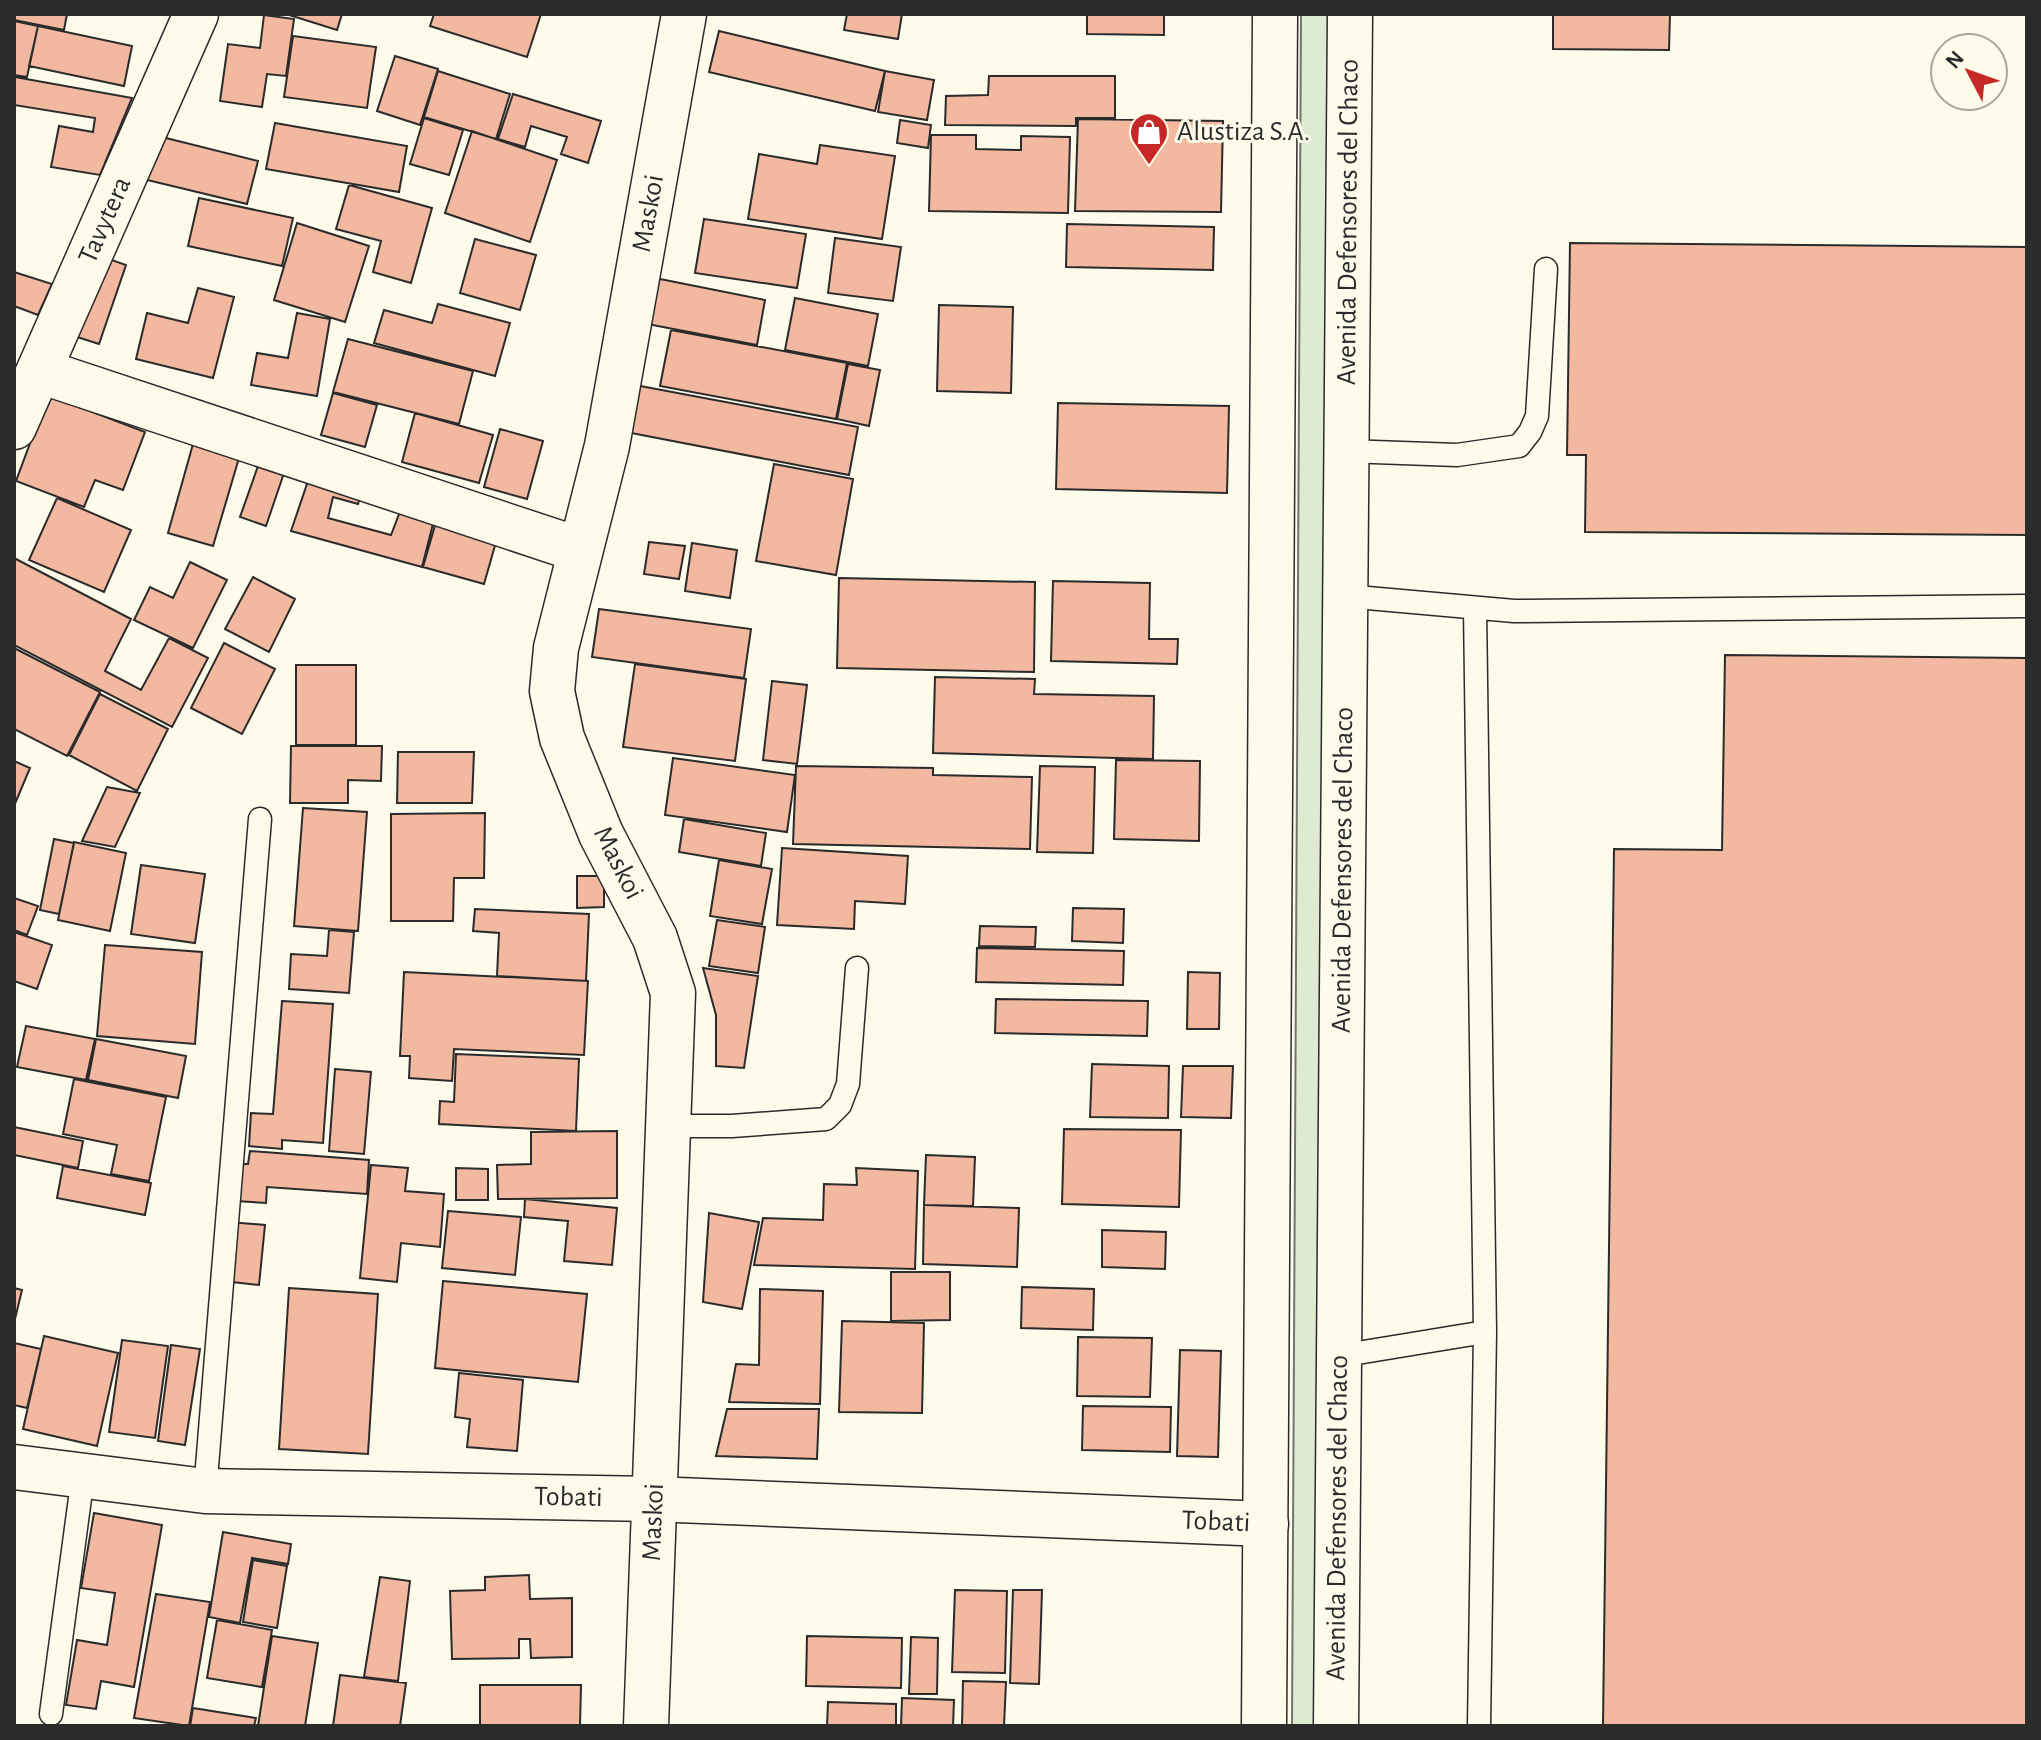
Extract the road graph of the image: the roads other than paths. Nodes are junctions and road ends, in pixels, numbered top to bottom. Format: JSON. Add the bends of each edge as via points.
{"nodes":[{"id":1,"x":196,"y":14,"type":"edge"},
{"id":2,"x":684,"y":14,"type":"edge"},
{"id":3,"x":1275,"y":14,"type":"edge"},
{"id":4,"x":1350,"y":14,"type":"edge"},
{"id":5,"x":1546,"y":269,"type":"dead end"},
{"id":6,"x":40,"y":371,"type":"junction"},
{"id":7,"x":14,"y":427,"type":"edge"},
{"id":8,"x":1346,"y":451,"type":"junction"},
{"id":9,"x":580,"y":550,"type":"junction"},
{"id":10,"x":1345,"y":596,"type":"junction"},
{"id":11,"x":2027,"y":606,"type":"edge"},
{"id":12,"x":1475,"y":608,"type":"junction"},
{"id":13,"x":260,"y":819,"type":"dead end"},
{"id":14,"x":857,"y":968,"type":"dead end"},
{"id":15,"x":668,"y":1126,"type":"junction"},
{"id":16,"x":1485,"y":1332,"type":"junction"},
{"id":17,"x":1339,"y":1356,"type":"junction"},
{"id":18,"x":14,"y":1467,"type":"edge"},
{"id":19,"x":83,"y":1476,"type":"junction"},
{"id":20,"x":205,"y":1491,"type":"junction"},
{"id":21,"x":653,"y":1499,"type":"junction"},
{"id":22,"x":1266,"y":1524,"type":"junction"},
{"id":23,"x":51,"y":1714,"type":"dead end"},
{"id":24,"x":646,"y":1726,"type":"edge"},
{"id":25,"x":1264,"y":1726,"type":"edge"},
{"id":26,"x":1336,"y":1726,"type":"edge"},
{"id":27,"x":1479,"y":1726,"type":"edge"}],
"edges":[{"from":1,"to":6,"type":"main road","name":"Tavytera"},
{"from":2,"to":9,"type":"main road","name":"Maskoi","via":[[607,446]]},
{"from":3,"to":22,"type":"main road"},
{"from":4,"to":8,"type":"main road","name":"Avenida Defensores del Chaco"},
{"from":5,"to":8,"type":"lane","via":[[1537,416],[1519,446],[1457,455]]},
{"from":6,"to":7,"type":"main road","name":"Tavytera"},
{"from":6,"to":9,"type":"main road"},
{"from":8,"to":10,"type":"main road","name":"Avenida Defensores del Chaco"},
{"from":9,"to":15,"type":"main road","name":"Maskoi","via":[[556,648],[552,691],[562,738],[601,834],[655,938],[673,993]]},
{"from":10,"to":12,"type":"lane"},
{"from":10,"to":17,"type":"main road","name":"Avenida Defensores del Chaco"},
{"from":11,"to":12,"type":"lane"},
{"from":12,"to":16,"type":"lane"},
{"from":13,"to":20,"type":"lane"},
{"from":14,"to":15,"type":"lane","via":[[848,1084],[840,1105],[826,1119]]},
{"from":15,"to":21,"type":"main road","name":"Maskoi"},
{"from":16,"to":17,"type":"lane"},
{"from":16,"to":27,"type":"lane"},
{"from":17,"to":26,"type":"main road","name":"Avenida Defensores del Chaco"},
{"from":18,"to":19,"type":"main road","name":"Tobati"},
{"from":19,"to":20,"type":"main road","name":"Tobati"},
{"from":19,"to":23,"type":"lane"},
{"from":20,"to":21,"type":"main road","name":"Tobati"},
{"from":21,"to":22,"type":"main road","name":"Tobati"},
{"from":21,"to":24,"type":"main road","name":"Maskoi"},
{"from":22,"to":25,"type":"main road"}]}
